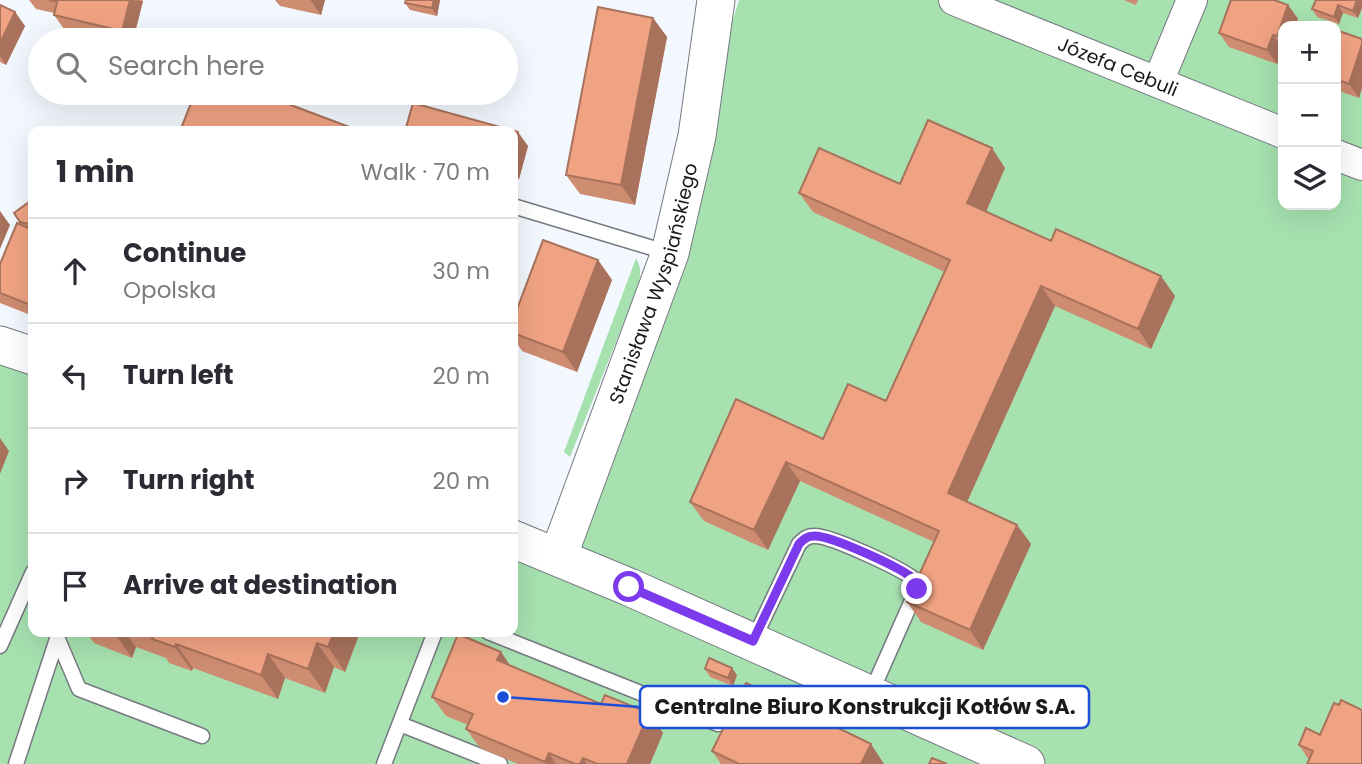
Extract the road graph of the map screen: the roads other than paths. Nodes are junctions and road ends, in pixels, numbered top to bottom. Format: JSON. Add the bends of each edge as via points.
{"nodes":[{"id":1,"x":716,"y":0,"type":"edge"},
{"id":2,"x":954,"y":0,"type":"edge"},
{"id":3,"x":1192,"y":0,"type":"edge"},
{"id":4,"x":1158,"y":82,"type":"junction"},
{"id":5,"x":1278,"y":131,"type":"edge"},
{"id":6,"x":1341,"y":157,"type":"edge"},
{"id":7,"x":1362,"y":165,"type":"edge"},
{"id":8,"x":518,"y":207,"type":"edge"},
{"id":9,"x":670,"y":253,"type":"junction"},
{"id":10,"x":0,"y":345,"type":"edge"},
{"id":11,"x":28,"y":354,"type":"edge"},
{"id":12,"x":518,"y":541,"type":"edge"},
{"id":13,"x":558,"y":557,"type":"junction"},
{"id":14,"x":28,"y":583,"type":"edge"},
{"id":15,"x":57,"y":637,"type":"edge"},
{"id":16,"x":59,"y":637,"type":"edge"},
{"id":17,"x":433,"y":637,"type":"edge"},
{"id":18,"x":500,"y":637,"type":"edge"},
{"id":19,"x":753,"y":641,"type":"junction"},
{"id":20,"x":0,"y":646,"type":"edge"},
{"id":21,"x":871,"y":695,"type":"junction"},
{"id":22,"x":400,"y":724,"type":"junction"},
{"id":23,"x":718,"y":724,"type":"dead end"},
{"id":24,"x":202,"y":736,"type":"dead end"},
{"id":25,"x":16,"y":764,"type":"edge"},
{"id":26,"x":384,"y":764,"type":"edge"},
{"id":27,"x":500,"y":764,"type":"edge"},
{"id":28,"x":1026,"y":764,"type":"edge"}],
"edges":[{"from":1,"to":9,"type":"street","name":"Stanisława Wyspiańskiego","via":[[696,136]]},
{"from":2,"to":4,"type":"street","name":"Józefa Cebuli"},
{"from":3,"to":4,"type":"street"},
{"from":4,"to":5,"type":"street","name":"Józefa Cebuli"},
{"from":6,"to":7,"type":"street"},
{"from":8,"to":9,"type":"lane"},
{"from":9,"to":13,"type":"street","name":"Stanisława Wyspiańskiego"},
{"from":10,"to":11,"type":"street"},
{"from":12,"to":13,"type":"street"},
{"from":13,"to":19,"type":"street"},
{"from":14,"to":20,"type":"lane"},
{"from":15,"to":25,"type":"lane"},
{"from":16,"to":24,"type":"lane","via":[[79,690]]},
{"from":17,"to":22,"type":"lane"},
{"from":18,"to":23,"type":"lane"},
{"from":19,"to":21,"type":"street"},
{"from":19,"to":21,"type":"lane","via":[[799,544],[810,536],[825,537],[904,571],[916,581],[917,589]]},
{"from":21,"to":28,"type":"street"},
{"from":22,"to":26,"type":"lane"},
{"from":22,"to":27,"type":"lane"}]}
